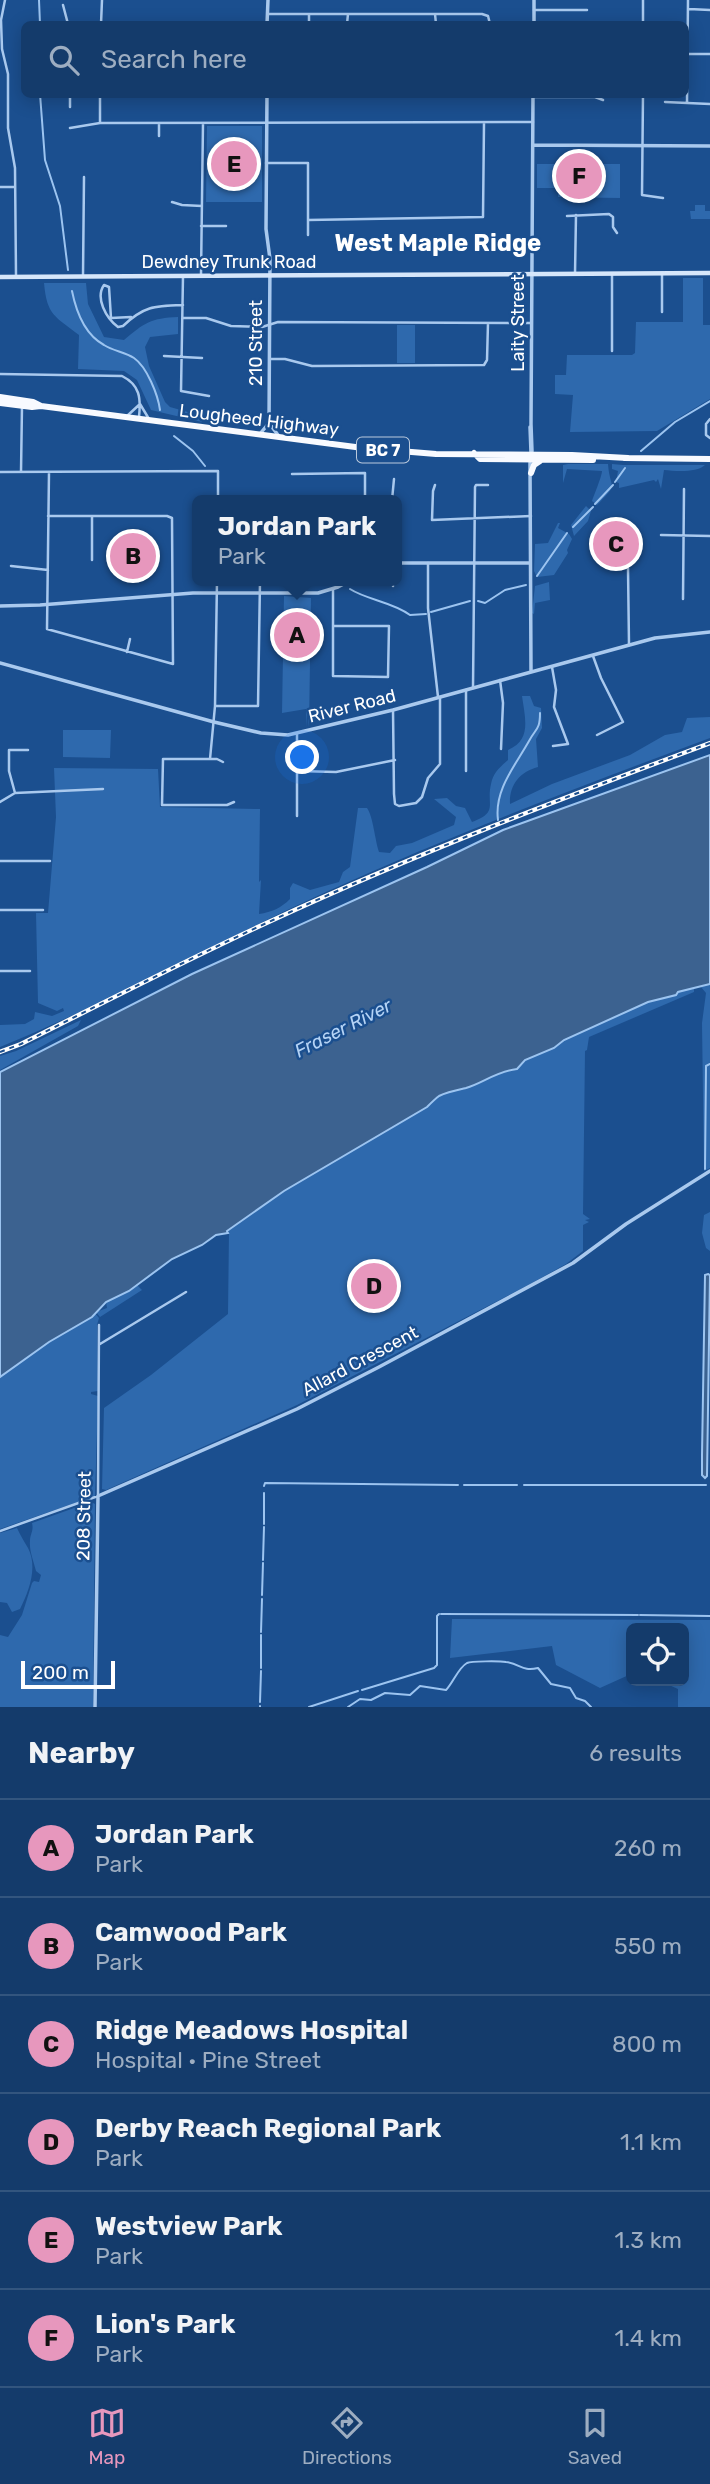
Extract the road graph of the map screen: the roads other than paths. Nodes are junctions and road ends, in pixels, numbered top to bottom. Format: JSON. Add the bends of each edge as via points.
{"nodes":[{"id":1,"x":5,"y":0,"type":"edge"},
{"id":2,"x":102,"y":0,"type":"edge"},
{"id":3,"x":268,"y":0,"type":"edge"},
{"id":4,"x":534,"y":0,"type":"edge"},
{"id":5,"x":643,"y":0,"type":"edge"},
{"id":6,"x":688,"y":0,"type":"edge"},
{"id":7,"x":63,"y":5,"type":"dead end"},
{"id":8,"x":587,"y":9,"type":"dead end"},
{"id":9,"x":688,"y":9,"type":"junction"},
{"id":10,"x":534,"y":10,"type":"junction"},
{"id":11,"x":710,"y":10,"type":"edge"},
{"id":12,"x":268,"y":14,"type":"junction"},
{"id":13,"x":309,"y":14,"type":"junction"},
{"id":14,"x":348,"y":14,"type":"junction"},
{"id":15,"x":435,"y":14,"type":"junction"},
{"id":16,"x":67,"y":21,"type":"edge"},
{"id":17,"x":101,"y":21,"type":"edge"},
{"id":18,"x":268,"y":21,"type":"edge"},
{"id":19,"x":309,"y":21,"type":"edge"},
{"id":20,"x":348,"y":21,"type":"edge"},
{"id":21,"x":436,"y":21,"type":"edge"},
{"id":22,"x":489,"y":21,"type":"edge"},
{"id":23,"x":534,"y":21,"type":"edge"},
{"id":24,"x":643,"y":21,"type":"edge"},
{"id":25,"x":688,"y":21,"type":"edge"},
{"id":26,"x":689,"y":54,"type":"edge"},
{"id":27,"x":710,"y":54,"type":"edge"},
{"id":28,"x":70,"y":98,"type":"edge"},
{"id":29,"x":100,"y":98,"type":"edge"},
{"id":30,"x":267,"y":98,"type":"edge"},
{"id":31,"x":533,"y":98,"type":"edge"},
{"id":32,"x":598,"y":98,"type":"edge"},
{"id":33,"x":643,"y":98,"type":"edge"},
{"id":34,"x":687,"y":98,"type":"edge"},
{"id":35,"x":603,"y":100,"type":"dead end"},
{"id":36,"x":665,"y":102,"type":"dead end"},
{"id":37,"x":687,"y":103,"type":"junction"},
{"id":38,"x":710,"y":104,"type":"edge"},
{"id":39,"x":70,"y":107,"type":"dead end"},
{"id":40,"x":203,"y":122,"type":"junction"},
{"id":41,"x":266,"y":122,"type":"junction"},
{"id":42,"x":533,"y":122,"type":"junction"},
{"id":43,"x":100,"y":123,"type":"junction"},
{"id":44,"x":159,"y":123,"type":"junction"},
{"id":45,"x":484,"y":123,"type":"junction"},
{"id":46,"x":70,"y":128,"type":"dead end"},
{"id":47,"x":159,"y":136,"type":"dead end"},
{"id":48,"x":533,"y":145,"type":"junction"},
{"id":49,"x":643,"y":146,"type":"junction"},
{"id":50,"x":710,"y":146,"type":"edge"},
{"id":51,"x":266,"y":163,"type":"junction"},
{"id":52,"x":84,"y":177,"type":"dead end"},
{"id":53,"x":0,"y":187,"type":"edge"},
{"id":54,"x":15,"y":187,"type":"junction"},
{"id":55,"x":663,"y":198,"type":"dead end"},
{"id":56,"x":172,"y":202,"type":"dead end"},
{"id":57,"x":202,"y":206,"type":"junction"},
{"id":58,"x":576,"y":215,"type":"junction"},
{"id":59,"x":567,"y":216,"type":"dead end"},
{"id":60,"x":308,"y":220,"type":"junction"},
{"id":61,"x":201,"y":226,"type":"junction"},
{"id":62,"x":226,"y":226,"type":"dead end"},
{"id":63,"x":617,"y":233,"type":"dead end"},
{"id":64,"x":308,"y":236,"type":"dead end"},
{"id":65,"x":662,"y":273,"type":"junction"},
{"id":66,"x":710,"y":273,"type":"edge"},
{"id":67,"x":532,"y":274,"type":"junction"},
{"id":68,"x":576,"y":274,"type":"junction"},
{"id":69,"x":612,"y":274,"type":"junction"},
{"id":70,"x":16,"y":276,"type":"junction"},
{"id":71,"x":83,"y":276,"type":"junction"},
{"id":72,"x":183,"y":276,"type":"junction"},
{"id":73,"x":201,"y":276,"type":"junction"},
{"id":74,"x":270,"y":276,"type":"junction"},
{"id":75,"x":0,"y":277,"type":"edge"},
{"id":76,"x":183,"y":305,"type":"junction"},
{"id":77,"x":662,"y":312,"type":"dead end"},
{"id":78,"x":131,"y":317,"type":"junction"},
{"id":79,"x":111,"y":318,"type":"junction"},
{"id":80,"x":183,"y":318,"type":"junction"},
{"id":81,"x":488,"y":323,"type":"junction"},
{"id":82,"x":532,"y":323,"type":"junction"},
{"id":83,"x":271,"y":324,"type":"junction"},
{"id":84,"x":612,"y":351,"type":"dead end"},
{"id":85,"x":164,"y":356,"type":"dead end"},
{"id":86,"x":181,"y":358,"type":"junction"},
{"id":87,"x":202,"y":358,"type":"dead end"},
{"id":88,"x":270,"y":359,"type":"junction"},
{"id":89,"x":0,"y":374,"type":"edge"},
{"id":90,"x":209,"y":396,"type":"dead end"},
{"id":91,"x":0,"y":397,"type":"edge"},
{"id":92,"x":0,"y":403,"type":"edge"},
{"id":93,"x":140,"y":404,"type":"junction"},
{"id":94,"x":22,"y":406,"type":"junction"},
{"id":95,"x":41,"y":406,"type":"junction"},
{"id":96,"x":125,"y":417,"type":"junction"},
{"id":97,"x":138,"y":419,"type":"junction"},
{"id":98,"x":710,"y":419,"type":"edge"},
{"id":99,"x":150,"y":420,"type":"junction"},
{"id":100,"x":269,"y":424,"type":"junction"},
{"id":101,"x":259,"y":435,"type":"junction"},
{"id":102,"x":279,"y":437,"type":"junction"},
{"id":103,"x":710,"y":438,"type":"edge"},
{"id":104,"x":531,"y":455,"type":"junction"},
{"id":105,"x":628,"y":458,"type":"junction"},
{"id":106,"x":544,"y":460,"type":"junction"},
{"id":107,"x":710,"y":460,"type":"edge"},
{"id":108,"x":0,"y":472,"type":"edge"},
{"id":109,"x":21,"y":472,"type":"junction"},
{"id":110,"x":49,"y":472,"type":"junction"},
{"id":111,"x":531,"y":473,"type":"junction"},
{"id":112,"x":292,"y":474,"type":"dead end"},
{"id":113,"x":394,"y":479,"type":"dead end"},
{"id":114,"x":435,"y":485,"type":"dead end"},
{"id":115,"x":488,"y":485,"type":"dead end"},
{"id":116,"x":684,"y":489,"type":"dead end"},
{"id":117,"x":218,"y":495,"type":"edge"},
{"id":118,"x":365,"y":495,"type":"edge"},
{"id":119,"x":392,"y":495,"type":"edge"},
{"id":120,"x":48,"y":516,"type":"junction"},
{"id":121,"x":92,"y":516,"type":"junction"},
{"id":122,"x":531,"y":516,"type":"junction"},
{"id":123,"x":475,"y":520,"type":"junction"},
{"id":124,"x":661,"y":535,"type":"dead end"},
{"id":125,"x":684,"y":535,"type":"junction"},
{"id":126,"x":710,"y":536,"type":"edge"},
{"id":127,"x":92,"y":560,"type":"dead end"},
{"id":128,"x":402,"y":563,"type":"edge"},
{"id":129,"x":428,"y":563,"type":"junction"},
{"id":130,"x":474,"y":563,"type":"junction"},
{"id":131,"x":530,"y":563,"type":"junction"},
{"id":132,"x":11,"y":566,"type":"dead end"},
{"id":133,"x":628,"y":568,"type":"dead end"},
{"id":134,"x":48,"y":570,"type":"junction"},
{"id":135,"x":217,"y":586,"type":"edge"},
{"id":136,"x":260,"y":586,"type":"edge"},
{"id":137,"x":339,"y":586,"type":"edge"},
{"id":138,"x":333,"y":589,"type":"junction"},
{"id":139,"x":217,"y":592,"type":"junction"},
{"id":140,"x":260,"y":593,"type":"junction"},
{"id":141,"x":174,"y":594,"type":"junction"},
{"id":142,"x":683,"y":599,"type":"dead end"},
{"id":143,"x":47,"y":604,"type":"junction"},
{"id":144,"x":0,"y":606,"type":"edge"},
{"id":145,"x":334,"y":626,"type":"junction"},
{"id":146,"x":710,"y":632,"type":"edge"},
{"id":147,"x":130,"y":639,"type":"dead end"},
{"id":148,"x":629,"y":645,"type":"junction"},
{"id":149,"x":127,"y":652,"type":"junction"},
{"id":150,"x":593,"y":655,"type":"junction"},
{"id":151,"x":0,"y":663,"type":"edge"},
{"id":152,"x":552,"y":666,"type":"junction"},
{"id":153,"x":531,"y":671,"type":"junction"},
{"id":154,"x":500,"y":680,"type":"junction"},
{"id":155,"x":473,"y":688,"type":"junction"},
{"id":156,"x":466,"y":690,"type":"junction"},
{"id":157,"x":439,"y":697,"type":"junction"},
{"id":158,"x":215,"y":706,"type":"junction"},
{"id":159,"x":393,"y":710,"type":"junction"},
{"id":160,"x":214,"y":722,"type":"junction"},
{"id":161,"x":297,"y":734,"type":"junction"},
{"id":162,"x":597,"y":735,"type":"dead end"},
{"id":163,"x":553,"y":746,"type":"dead end"},
{"id":164,"x":501,"y":749,"type":"dead end"},
{"id":165,"x":28,"y":750,"type":"dead end"},
{"id":166,"x":210,"y":759,"type":"junction"},
{"id":167,"x":395,"y":760,"type":"junction"},
{"id":168,"x":223,"y":762,"type":"dead end"},
{"id":169,"x":298,"y":771,"type":"junction"},
{"id":170,"x":466,"y":771,"type":"dead end"},
{"id":171,"x":103,"y":789,"type":"dead end"},
{"id":172,"x":15,"y":793,"type":"junction"},
{"id":173,"x":0,"y":802,"type":"edge"},
{"id":174,"x":234,"y":802,"type":"dead end"},
{"id":175,"x":297,"y":816,"type":"dead end"},
{"id":176,"x":0,"y":861,"type":"edge"},
{"id":177,"x":50,"y":861,"type":"dead end"},
{"id":178,"x":0,"y":910,"type":"edge"},
{"id":179,"x":43,"y":910,"type":"dead end"},
{"id":180,"x":0,"y":971,"type":"edge"},
{"id":181,"x":30,"y":971,"type":"dead end"},
{"id":182,"x":710,"y":1171,"type":"edge"},
{"id":183,"x":186,"y":1292,"type":"dead end"},
{"id":184,"x":99,"y":1325,"type":"dead end"},
{"id":185,"x":100,"y":1344,"type":"junction"},
{"id":186,"x":98,"y":1496,"type":"junction"},
{"id":187,"x":0,"y":1531,"type":"edge"},
{"id":188,"x":95,"y":1707,"type":"edge"}],
"edges":[{"from":1,"to":54,"type":"street","via":[[2,49],[8,74],[7,120]]},
{"from":2,"to":17,"type":"street"},
{"from":3,"to":12,"type":"street"},
{"from":4,"to":10,"type":"street"},
{"from":5,"to":24,"type":"street"},
{"from":6,"to":9,"type":"street"},
{"from":7,"to":16,"type":"street"},
{"from":8,"to":10,"type":"street"},
{"from":9,"to":11,"type":"street"},
{"from":9,"to":25,"type":"street"},
{"from":10,"to":23,"type":"street"},
{"from":12,"to":13,"type":"street"},
{"from":12,"to":18,"type":"street"},
{"from":13,"to":14,"type":"street"},
{"from":13,"to":19,"type":"street"},
{"from":14,"to":15,"type":"street"},
{"from":14,"to":20,"type":"street"},
{"from":15,"to":21,"type":"street"},
{"from":15,"to":22,"type":"street","via":[[482,14]]},
{"from":26,"to":27,"type":"street"},
{"from":28,"to":39,"type":"street"},
{"from":29,"to":43,"type":"street"},
{"from":30,"to":41,"type":"street","name":"210 Street"},
{"from":31,"to":42,"type":"street","name":"Laity Street"},
{"from":32,"to":35,"type":"street"},
{"from":33,"to":49,"type":"street"},
{"from":34,"to":37,"type":"street"},
{"from":36,"to":37,"type":"street"},
{"from":37,"to":38,"type":"street"},
{"from":40,"to":41,"type":"street"},
{"from":40,"to":44,"type":"street"},
{"from":40,"to":57,"type":"street"},
{"from":41,"to":45,"type":"street"},
{"from":41,"to":51,"type":"street","name":"210 Street"},
{"from":42,"to":45,"type":"street"},
{"from":42,"to":48,"type":"street","name":"Laity Street"},
{"from":43,"to":44,"type":"street"},
{"from":43,"to":46,"type":"street"},
{"from":44,"to":47,"type":"street"},
{"from":45,"to":60,"type":"street","via":[[483,217]]},
{"from":48,"to":49,"type":"street"},
{"from":48,"to":67,"type":"street","name":"Laity Street"},
{"from":49,"to":50,"type":"street"},
{"from":49,"to":55,"type":"street","via":[[642,195]]},
{"from":51,"to":60,"type":"street","via":[[308,163]]},
{"from":51,"to":74,"type":"street","name":"210 Street"},
{"from":52,"to":71,"type":"street"},
{"from":53,"to":54,"type":"street"},
{"from":54,"to":70,"type":"street"},
{"from":56,"to":57,"type":"street"},
{"from":57,"to":61,"type":"street"},
{"from":58,"to":59,"type":"street"},
{"from":58,"to":63,"type":"street","via":[[609,214]]},
{"from":58,"to":68,"type":"street"},
{"from":60,"to":64,"type":"street"},
{"from":61,"to":62,"type":"street"},
{"from":61,"to":73,"type":"street"},
{"from":65,"to":66,"type":"main road","name":"Dewdney Trunk Road"},
{"from":65,"to":69,"type":"main road","name":"Dewdney Trunk Road"},
{"from":65,"to":77,"type":"street"},
{"from":67,"to":68,"type":"main road","name":"Dewdney Trunk Road"},
{"from":67,"to":74,"type":"main road","name":"Dewdney Trunk Road"},
{"from":67,"to":82,"type":"street","name":"Laity Street"},
{"from":68,"to":69,"type":"main road","name":"Dewdney Trunk Road"},
{"from":69,"to":84,"type":"street"},
{"from":70,"to":71,"type":"main road","name":"Dewdney Trunk Road"},
{"from":70,"to":75,"type":"main road","name":"Dewdney Trunk Road"},
{"from":71,"to":72,"type":"main road","name":"Dewdney Trunk Road"},
{"from":72,"to":73,"type":"main road","name":"Dewdney Trunk Road"},
{"from":72,"to":76,"type":"street"},
{"from":73,"to":74,"type":"main road","name":"Dewdney Trunk Road"},
{"from":74,"to":83,"type":"street","name":"210 Street"},
{"from":76,"to":78,"type":"street","via":[[151,307]]},
{"from":76,"to":80,"type":"street"},
{"from":78,"to":79,"type":"street"},
{"from":78,"to":79,"type":"street","via":[[120,327]]},
{"from":79,"to":79,"type":"street","via":[[109,286],[104,285],[101,302]]},
{"from":80,"to":83,"type":"street","via":[[206,318],[231,326]]},
{"from":80,"to":86,"type":"street"},
{"from":81,"to":82,"type":"street"},
{"from":81,"to":83,"type":"street"},
{"from":81,"to":88,"type":"street","via":[[486,363],[312,366]]},
{"from":82,"to":104,"type":"street","name":"Laity Street"},
{"from":83,"to":88,"type":"street","name":"210 Street"},
{"from":85,"to":86,"type":"street"},
{"from":86,"to":87,"type":"street"},
{"from":86,"to":90,"type":"street","via":[[181,391]]},
{"from":88,"to":100,"type":"street","name":"210 Street"},
{"from":89,"to":93,"type":"street","via":[[119,375],[138,389]]},
{"from":91,"to":95,"type":"highway","name":"Lougheed Highway","number":"BC 7"},
{"from":92,"to":94,"type":"highway","name":"Lougheed Highway","number":"BC 7"},
{"from":93,"to":96,"type":"street"},
{"from":93,"to":97,"type":"street"},
{"from":93,"to":99,"type":"street"},
{"from":94,"to":95,"type":"highway","name":"Lougheed Highway","number":"BC 7"},
{"from":94,"to":109,"type":"street"},
{"from":95,"to":96,"type":"highway","name":"Lougheed Highway","number":"BC 7"},
{"from":96,"to":97,"type":"highway","name":"Lougheed Highway","number":"BC 7"},
{"from":97,"to":99,"type":"highway","name":"Lougheed Highway","number":"BC 7"},
{"from":98,"to":103,"type":"street","via":[[705,430]]},
{"from":99,"to":101,"type":"highway","name":"Lougheed Highway","number":"BC 7"},
{"from":100,"to":101,"type":"street"},
{"from":100,"to":102,"type":"street"},
{"from":101,"to":102,"type":"highway","name":"Lougheed Highway","number":"BC 7"},
{"from":102,"to":104,"type":"highway","name":"Lougheed Highway","number":"BC 7","via":[[403,452],[474,453],[480,458]]},
{"from":104,"to":105,"type":"highway","name":"Lougheed Highway","number":"BC 7"},
{"from":104,"to":106,"type":"highway","name":"Lougheed Highway","number":"BC 7"},
{"from":104,"to":111,"type":"street","name":"Laity Street"},
{"from":105,"to":106,"type":"highway","name":"Lougheed Highway","number":"BC 7"},
{"from":105,"to":107,"type":"highway","name":"Lougheed Highway","number":"BC 7"},
{"from":106,"to":111,"type":"highway","via":[[536,463]]},
{"from":108,"to":109,"type":"street"},
{"from":109,"to":110,"type":"street"},
{"from":110,"to":117,"type":"street","via":[[218,471]]},
{"from":110,"to":120,"type":"street"},
{"from":111,"to":122,"type":"street","name":"Laity Street"},
{"from":112,"to":118,"type":"street","via":[[365,473]]},
{"from":113,"to":119,"type":"street"},
{"from":114,"to":123,"type":"street","via":[[432,520]]},
{"from":115,"to":123,"type":"street","via":[[475,485]]},
{"from":116,"to":125,"type":"street"},
{"from":120,"to":121,"type":"street"},
{"from":120,"to":134,"type":"street"},
{"from":121,"to":127,"type":"street"},
{"from":121,"to":141,"type":"street","via":[[172,518]]},
{"from":122,"to":123,"type":"street"},
{"from":122,"to":131,"type":"street","name":"Laity Street"},
{"from":123,"to":130,"type":"street"},
{"from":124,"to":125,"type":"street"},
{"from":125,"to":126,"type":"street"},
{"from":125,"to":142,"type":"street"},
{"from":128,"to":129,"type":"street"},
{"from":129,"to":130,"type":"street"},
{"from":129,"to":157,"type":"street","via":[[428,608]]},
{"from":130,"to":131,"type":"street"},
{"from":130,"to":155,"type":"street"},
{"from":131,"to":153,"type":"street","name":"Laity Street"},
{"from":132,"to":134,"type":"street"},
{"from":133,"to":148,"type":"street"},
{"from":134,"to":143,"type":"street"},
{"from":135,"to":139,"type":"street"},
{"from":136,"to":140,"type":"street"},
{"from":137,"to":138,"type":"street"},
{"from":138,"to":140,"type":"street"},
{"from":138,"to":145,"type":"street"},
{"from":139,"to":140,"type":"street"},
{"from":139,"to":141,"type":"street"},
{"from":139,"to":158,"type":"street"},
{"from":140,"to":158,"type":"street","via":[[258,706]]},
{"from":141,"to":143,"type":"street"},
{"from":141,"to":149,"type":"street","via":[[173,664]]},
{"from":143,"to":144,"type":"street"},
{"from":143,"to":149,"type":"street","via":[[47,629]]},
{"from":145,"to":145,"type":"street","via":[[389,626],[388,677],[333,676]]},
{"from":146,"to":148,"type":"street","name":"River Road"},
{"from":147,"to":149,"type":"street"},
{"from":148,"to":150,"type":"street","name":"River Road"},
{"from":150,"to":152,"type":"street","name":"River Road"},
{"from":150,"to":162,"type":"street","via":[[623,722]]},
{"from":151,"to":160,"type":"street","name":"River Road"},
{"from":152,"to":153,"type":"street","name":"River Road"},
{"from":152,"to":163,"type":"street","via":[[554,708],[568,744]]},
{"from":153,"to":154,"type":"street","name":"River Road"},
{"from":154,"to":155,"type":"street","name":"River Road"},
{"from":154,"to":164,"type":"street"},
{"from":155,"to":156,"type":"street","name":"River Road"},
{"from":156,"to":157,"type":"street","name":"River Road"},
{"from":156,"to":170,"type":"street"},
{"from":157,"to":159,"type":"street","name":"River Road"},
{"from":157,"to":167,"type":"street","via":[[440,764],[416,803],[395,804]]},
{"from":158,"to":160,"type":"street"},
{"from":159,"to":161,"type":"street","name":"River Road"},
{"from":159,"to":167,"type":"street"},
{"from":160,"to":161,"type":"street","name":"River Road","via":[[271,734]]},
{"from":160,"to":166,"type":"street"},
{"from":161,"to":169,"type":"street"},
{"from":165,"to":172,"type":"street","via":[[9,750]]},
{"from":166,"to":168,"type":"street"},
{"from":166,"to":174,"type":"street","via":[[163,759],[162,805]]},
{"from":167,"to":169,"type":"street","via":[[336,772]]},
{"from":169,"to":175,"type":"street"},
{"from":171,"to":172,"type":"street"},
{"from":172,"to":173,"type":"street"},
{"from":176,"to":177,"type":"street"},
{"from":178,"to":179,"type":"street"},
{"from":180,"to":181,"type":"street"},
{"from":182,"to":186,"type":"street","name":"Allard Crescent","via":[[569,1266],[372,1371]]},
{"from":183,"to":185,"type":"street"},
{"from":184,"to":185,"type":"street","name":"208 Street"},
{"from":185,"to":186,"type":"street","name":"208 Street"},
{"from":186,"to":187,"type":"street","name":"Allard Crescent"},
{"from":186,"to":188,"type":"street","name":"208 Street"}]}
